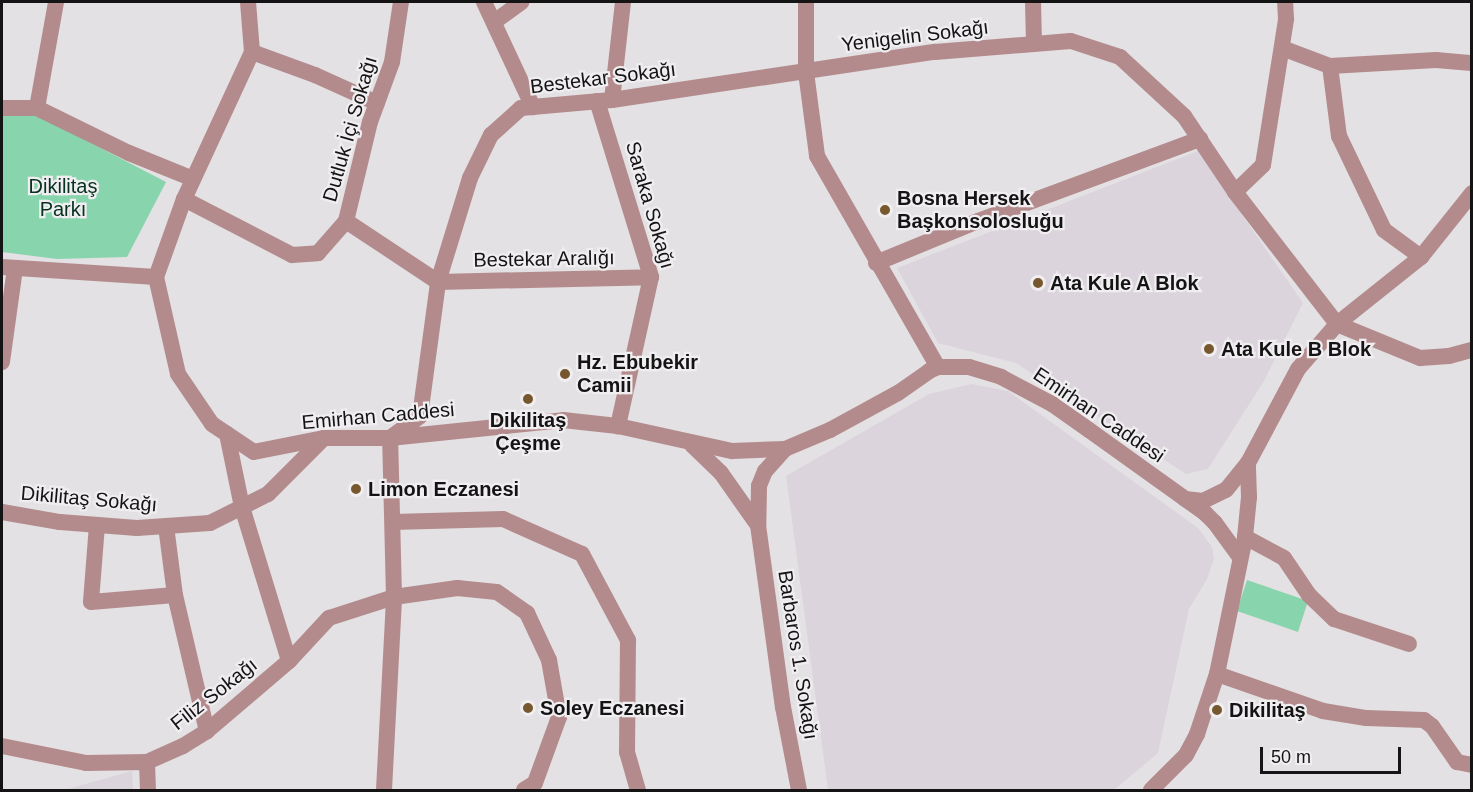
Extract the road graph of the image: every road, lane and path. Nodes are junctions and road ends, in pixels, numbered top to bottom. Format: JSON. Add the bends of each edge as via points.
{"nodes":[{"id":1,"x":56,"y":2,"type":"edge"},
{"id":2,"x":248,"y":2,"type":"edge"},
{"id":3,"x":401,"y":2,"type":"edge"},
{"id":4,"x":484,"y":2,"type":"edge"},
{"id":5,"x":522,"y":2,"type":"edge"},
{"id":6,"x":623,"y":2,"type":"edge"},
{"id":7,"x":806,"y":2,"type":"edge"},
{"id":8,"x":1033,"y":2,"type":"edge"},
{"id":9,"x":1285,"y":2,"type":"edge"},
{"id":10,"x":494,"y":22,"type":"junction"},
{"id":11,"x":1034,"y":44,"type":"junction"},
{"id":12,"x":1282,"y":48,"type":"junction"},
{"id":13,"x":252,"y":52,"type":"junction"},
{"id":14,"x":1472,"y":63,"type":"edge"},
{"id":15,"x":1330,"y":66,"type":"junction"},
{"id":16,"x":806,"y":72,"type":"junction"},
{"id":17,"x":605,"y":100,"type":"junction"},
{"id":18,"x":377,"y":103,"type":"junction"},
{"id":19,"x":533,"y":107,"type":"junction"},
{"id":20,"x":2,"y":108,"type":"edge"},
{"id":21,"x":36,"y":108,"type":"junction"},
{"id":22,"x":1200,"y":139,"type":"junction"},
{"id":23,"x":193,"y":179,"type":"junction"},
{"id":24,"x":1235,"y":192,"type":"junction"},
{"id":25,"x":1472,"y":193,"type":"edge"},
{"id":26,"x":184,"y":199,"type":"junction"},
{"id":27,"x":346,"y":221,"type":"junction"},
{"id":28,"x":1421,"y":257,"type":"junction"},
{"id":29,"x":876,"y":263,"type":"junction"},
{"id":30,"x":8,"y":268,"type":"edge"},
{"id":31,"x":156,"y":277,"type":"junction"},
{"id":32,"x":651,"y":277,"type":"junction"},
{"id":33,"x":438,"y":282,"type":"junction"},
{"id":34,"x":1337,"y":324,"type":"junction"},
{"id":35,"x":1472,"y":350,"type":"edge"},
{"id":36,"x":2,"y":362,"type":"edge"},
{"id":37,"x":938,"y":367,"type":"junction"},
{"id":38,"x":618,"y":426,"type":"junction"},
{"id":39,"x":227,"y":434,"type":"junction"},
{"id":40,"x":324,"y":438,"type":"junction"},
{"id":41,"x":390,"y":438,"type":"junction"},
{"id":42,"x":687,"y":440,"type":"junction"},
{"id":43,"x":785,"y":449,"type":"junction"},
{"id":44,"x":1248,"y":463,"type":"junction"},
{"id":45,"x":1185,"y":499,"type":"junction"},
{"id":46,"x":242,"y":507,"type":"junction"},
{"id":47,"x":2,"y":512,"type":"edge"},
{"id":48,"x":393,"y":522,"type":"junction"},
{"id":49,"x":97,"y":525,"type":"junction"},
{"id":50,"x":758,"y":525,"type":"junction"},
{"id":51,"x":166,"y":526,"type":"junction"},
{"id":52,"x":1245,"y":537,"type":"junction"},
{"id":53,"x":1239,"y":556,"type":"junction"},
{"id":54,"x":175,"y":595,"type":"junction"},
{"id":55,"x":394,"y":597,"type":"junction"},
{"id":56,"x":1409,"y":644,"type":"dead end"},
{"id":57,"x":289,"y":661,"type":"junction"},
{"id":58,"x":1217,"y":674,"type":"junction"},
{"id":59,"x":207,"y":731,"type":"junction"},
{"id":60,"x":2,"y":746,"type":"edge"},
{"id":61,"x":147,"y":762,"type":"junction"},
{"id":62,"x":1472,"y":765,"type":"edge"},
{"id":63,"x":532,"y":788,"type":"edge"},
{"id":64,"x":148,"y":790,"type":"edge"},
{"id":65,"x":384,"y":790,"type":"edge"},
{"id":66,"x":638,"y":790,"type":"edge"},
{"id":67,"x":799,"y":790,"type":"edge"},
{"id":68,"x":1152,"y":790,"type":"edge"}],
"edges":[{"from":1,"to":21,"type":"street"},
{"from":2,"to":13,"type":"street"},
{"from":3,"to":18,"type":"street","name":"Dutluk İçi Sokağı","via":[[392,62]]},
{"from":4,"to":10,"type":"street"},
{"from":5,"to":10,"type":"street"},
{"from":6,"to":17,"type":"street"},
{"from":7,"to":16,"type":"street"},
{"from":8,"to":11,"type":"street"},
{"from":9,"to":12,"type":"street"},
{"from":10,"to":19,"type":"street"},
{"from":11,"to":16,"type":"street","name":"Yenigelin Sokağı","via":[[935,52]]},
{"from":11,"to":22,"type":"street","name":"Yenigelin Sokağı","via":[[1071,41],[1120,57],[1184,116]]},
{"from":12,"to":15,"type":"street"},
{"from":12,"to":24,"type":"street","via":[[1263,165]]},
{"from":13,"to":18,"type":"street"},
{"from":13,"to":23,"type":"street"},
{"from":14,"to":15,"type":"street","via":[[1436,60]]},
{"from":15,"to":28,"type":"street","via":[[1340,136],[1383,230]]},
{"from":16,"to":17,"type":"street","name":"Bestekar Sokağı"},
{"from":16,"to":29,"type":"street","via":[[817,156]]},
{"from":17,"to":19,"type":"street","name":"Bestekar Sokağı"},
{"from":17,"to":32,"type":"street","name":"Saraka Sokağı"},
{"from":18,"to":27,"type":"street","name":"Dutluk İçi Sokağı"},
{"from":19,"to":33,"type":"street","name":"Bestekar Sokağı","via":[[521,108],[491,135],[470,178]]},
{"from":20,"to":21,"type":"street"},
{"from":21,"to":23,"type":"street"},
{"from":22,"to":24,"type":"street","name":"Yenigelin Sokağı"},
{"from":22,"to":29,"type":"street"},
{"from":23,"to":26,"type":"street"},
{"from":24,"to":34,"type":"street","name":"Yenigelin Sokağı"},
{"from":25,"to":28,"type":"street"},
{"from":26,"to":27,"type":"street","name":"Dutluk İçi Sokağı","via":[[291,255],[318,253]]},
{"from":26,"to":31,"type":"street"},
{"from":27,"to":33,"type":"street"},
{"from":28,"to":34,"type":"street"},
{"from":29,"to":37,"type":"street"},
{"from":30,"to":31,"type":"street"},
{"from":30,"to":36,"type":"street"},
{"from":31,"to":39,"type":"street","name":"Emirhan Caddesi","via":[[178,374],[212,424]]},
{"from":32,"to":33,"type":"street","name":"Bestekar Aralığı"},
{"from":32,"to":38,"type":"street","name":"Saraka Sokağı"},
{"from":33,"to":41,"type":"street","name":"Bestekar Sokağı","via":[[420,416]]},
{"from":34,"to":35,"type":"street","via":[[1420,358]]},
{"from":34,"to":44,"type":"street","via":[[1298,369]]},
{"from":37,"to":43,"type":"street","via":[[830,430]]},
{"from":37,"to":45,"type":"street","name":"Emirhan Caddesi","via":[[969,367],[1001,377],[1052,404]]},
{"from":38,"to":41,"type":"street","name":"Emirhan Caddesi","via":[[563,420]]},
{"from":38,"to":42,"type":"street","name":"Emirhan Caddesi"},
{"from":39,"to":40,"type":"street","name":"Emirhan Caddesi","via":[[254,452]]},
{"from":39,"to":46,"type":"street"},
{"from":40,"to":41,"type":"street","name":"Emirhan Caddesi"},
{"from":40,"to":46,"type":"street","name":"Dikilitaş Sokağı","via":[[268,494]]},
{"from":41,"to":48,"type":"street"},
{"from":42,"to":43,"type":"street","name":"Emirhan Caddesi","via":[[732,451]]},
{"from":42,"to":50,"type":"street","via":[[721,472]]},
{"from":43,"to":50,"type":"street","name":"Barbaros 1. Sokağı","via":[[765,471],[759,486]]},
{"from":44,"to":45,"type":"street","via":[[1226,490],[1203,501]]},
{"from":44,"to":52,"type":"street"},
{"from":45,"to":53,"type":"street","name":"Emirhan Caddesi","via":[[1215,523]]},
{"from":46,"to":51,"type":"street","name":"Dikilitaş Sokağı","via":[[210,523]]},
{"from":46,"to":57,"type":"street"},
{"from":47,"to":49,"type":"street","name":"Dikilitaş Sokağı"},
{"from":48,"to":55,"type":"street"},
{"from":48,"to":66,"type":"street","via":[[503,519],[582,554],[628,640],[627,752]]},
{"from":49,"to":51,"type":"street","name":"Dikilitaş Sokağı"},
{"from":49,"to":54,"type":"street","via":[[91,602]]},
{"from":50,"to":67,"type":"street","name":"Barbaros 1. Sokağı","via":[[783,707]]},
{"from":51,"to":54,"type":"street"},
{"from":52,"to":53,"type":"street"},
{"from":52,"to":56,"type":"street","via":[[1284,558],[1309,596],[1334,619]]},
{"from":53,"to":58,"type":"street"},
{"from":54,"to":59,"type":"street"},
{"from":55,"to":57,"type":"street","name":"Filiz Sokağı","via":[[329,618]]},
{"from":55,"to":63,"type":"street","name":"Filiz Sokağı","via":[[457,588],[497,592],[526,613],[549,660],[560,717]]},
{"from":55,"to":65,"type":"street"},
{"from":57,"to":59,"type":"street","name":"Filiz Sokağı"},
{"from":58,"to":62,"type":"street","via":[[1323,711],[1366,718],[1424,720],[1457,762]]},
{"from":58,"to":68,"type":"street","via":[[1186,755]]},
{"from":59,"to":61,"type":"street","name":"Filiz Sokağı"},
{"from":60,"to":61,"type":"street","name":"Filiz Sokağı","via":[[86,763]]},
{"from":61,"to":64,"type":"street"}]}
